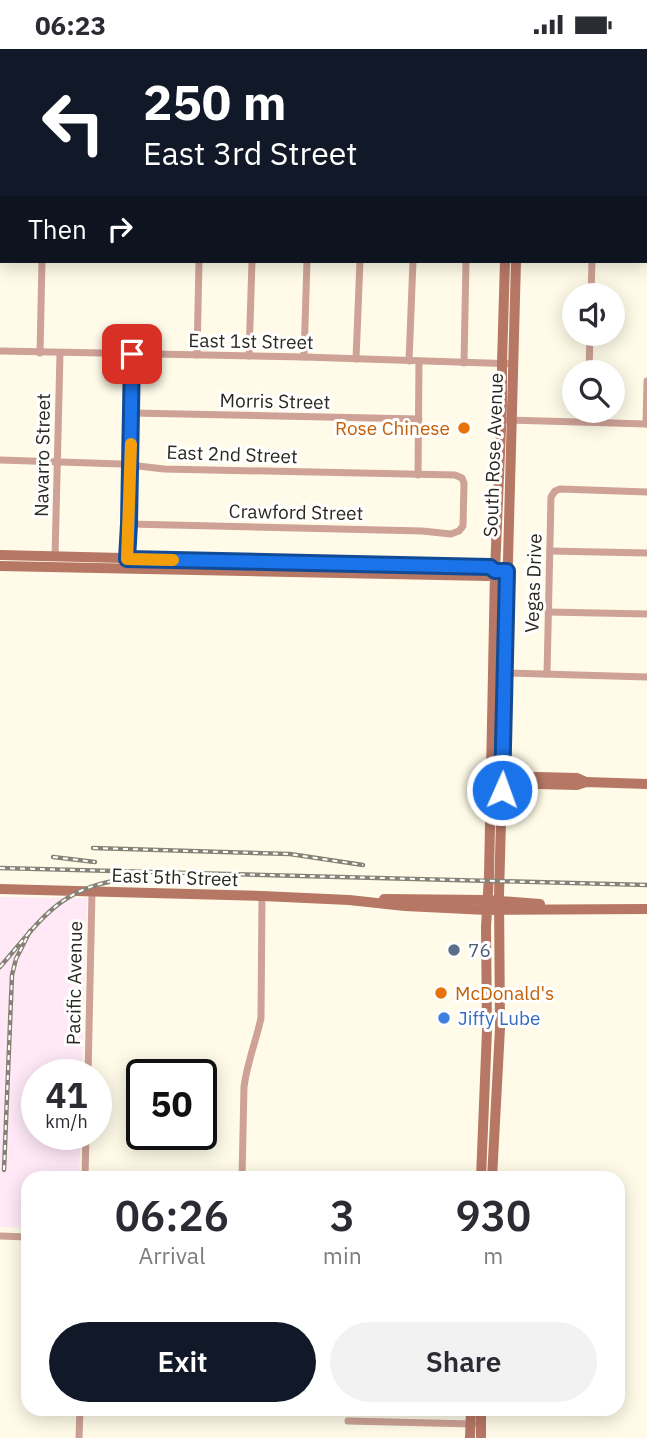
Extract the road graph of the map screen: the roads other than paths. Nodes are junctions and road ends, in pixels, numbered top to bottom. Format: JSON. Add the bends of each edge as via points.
{"nodes":[{"id":1,"x":42,"y":263,"type":"edge"},
{"id":2,"x":199,"y":263,"type":"edge"},
{"id":3,"x":252,"y":263,"type":"edge"},
{"id":4,"x":307,"y":263,"type":"edge"},
{"id":5,"x":360,"y":263,"type":"edge"},
{"id":6,"x":413,"y":263,"type":"edge"},
{"id":7,"x":466,"y":263,"type":"edge"},
{"id":8,"x":505,"y":263,"type":"edge"},
{"id":9,"x":516,"y":263,"type":"edge"},
{"id":10,"x":592,"y":263,"type":"edge"},
{"id":11,"x":591,"y":283,"type":"edge"},
{"id":12,"x":0,"y":351,"type":"edge"},
{"id":13,"x":40,"y":353,"type":"junction"},
{"id":14,"x":60,"y":353,"type":"junction"},
{"id":15,"x":132,"y":354,"type":"junction"},
{"id":16,"x":197,"y":355,"type":"junction"},
{"id":17,"x":249,"y":356,"type":"junction"},
{"id":18,"x":303,"y":357,"type":"junction"},
{"id":19,"x":356,"y":359,"type":"junction"},
{"id":20,"x":409,"y":361,"type":"junction"},
{"id":21,"x":419,"y":361,"type":"junction"},
{"id":22,"x":464,"y":363,"type":"junction"},
{"id":23,"x":502,"y":363,"type":"junction"},
{"id":24,"x":514,"y":364,"type":"junction"},
{"id":25,"x":647,"y":381,"type":"edge"},
{"id":26,"x":132,"y":413,"type":"junction"},
{"id":27,"x":419,"y":419,"type":"junction"},
{"id":28,"x":507,"y":420,"type":"junction"},
{"id":29,"x":562,"y":421,"type":"edge"},
{"id":30,"x":617,"y":423,"type":"edge"},
{"id":31,"x":647,"y":424,"type":"edge"},
{"id":32,"x":501,"y":441,"type":"junction"},
{"id":33,"x":0,"y":460,"type":"edge"},
{"id":34,"x":57,"y":462,"type":"junction"},
{"id":35,"x":130,"y":465,"type":"junction"},
{"id":36,"x":418,"y":475,"type":"junction"},
{"id":37,"x":647,"y":492,"type":"edge"},
{"id":38,"x":509,"y":494,"type":"junction"},
{"id":39,"x":129,"y":524,"type":"junction"},
{"id":40,"x":461,"y":530,"type":"joint"},
{"id":41,"x":550,"y":551,"type":"junction"},
{"id":42,"x":647,"y":553,"type":"edge"},
{"id":43,"x":0,"y":555,"type":"edge"},
{"id":44,"x":55,"y":557,"type":"junction"},
{"id":45,"x":28,"y":562,"type":"junction"},
{"id":46,"x":126,"y":564,"type":"junction"},
{"id":47,"x":0,"y":566,"type":"edge"},
{"id":48,"x":495,"y":571,"type":"junction"},
{"id":49,"x":507,"y":571,"type":"junction"},
{"id":50,"x":548,"y":612,"type":"junction"},
{"id":51,"x":647,"y":614,"type":"edge"},
{"id":52,"x":506,"y":673,"type":"junction"},
{"id":53,"x":547,"y":674,"type":"junction"},
{"id":54,"x":647,"y":677,"type":"edge"},
{"id":55,"x":491,"y":779,"type":"junction"},
{"id":56,"x":503,"y":779,"type":"junction"},
{"id":57,"x":647,"y":784,"type":"edge"},
{"id":58,"x":0,"y":889,"type":"edge"},
{"id":59,"x":92,"y":892,"type":"junction"},
{"id":60,"x":262,"y":896,"type":"junction"},
{"id":61,"x":487,"y":905,"type":"junction"},
{"id":62,"x":499,"y":905,"type":"junction"},
{"id":63,"x":647,"y":909,"type":"edge"},
{"id":64,"x":487,"y":1036,"type":"junction"},
{"id":65,"x":88,"y":1059,"type":"edge"},
{"id":66,"x":496,"y":1106,"type":"junction"},
{"id":67,"x":86,"y":1150,"type":"edge"},
{"id":68,"x":85,"y":1171,"type":"edge"},
{"id":69,"x":242,"y":1171,"type":"edge"},
{"id":70,"x":481,"y":1171,"type":"edge"},
{"id":71,"x":492,"y":1171,"type":"edge"},
{"id":72,"x":0,"y":1236,"type":"edge"},
{"id":73,"x":21,"y":1237,"type":"edge"},
{"id":74,"x":80,"y":1416,"type":"edge"},
{"id":75,"x":473,"y":1416,"type":"edge"},
{"id":76,"x":479,"y":1416,"type":"edge"},
{"id":77,"x":348,"y":1421,"type":"dead end"},
{"id":78,"x":476,"y":1424,"type":"junction"},
{"id":79,"x":79,"y":1438,"type":"edge"},
{"id":80,"x":470,"y":1438,"type":"edge"},
{"id":81,"x":481,"y":1438,"type":"edge"}],
"edges":[{"from":1,"to":13,"type":"street"},
{"from":2,"to":16,"type":"street"},
{"from":3,"to":17,"type":"street"},
{"from":4,"to":18,"type":"street"},
{"from":5,"to":19,"type":"street"},
{"from":6,"to":20,"type":"street"},
{"from":7,"to":22,"type":"street"},
{"from":8,"to":23,"type":"main road","name":"South Rose Avenue"},
{"from":9,"to":24,"type":"main road","name":"South Rose Avenue"},
{"from":10,"to":11,"type":"street"},
{"from":12,"to":13,"type":"street","name":"East 1st Street"},
{"from":13,"to":14,"type":"street","name":"East 1st Street"},
{"from":14,"to":15,"type":"street","name":"East 1st Street"},
{"from":14,"to":34,"type":"street","name":"Navarro Street"},
{"from":15,"to":16,"type":"street","name":"East 1st Street"},
{"from":15,"to":26,"type":"street"},
{"from":16,"to":17,"type":"street","name":"East 1st Street"},
{"from":17,"to":18,"type":"street","name":"East 1st Street"},
{"from":18,"to":19,"type":"street","name":"East 1st Street"},
{"from":19,"to":20,"type":"street","name":"East 1st Street"},
{"from":20,"to":21,"type":"street","name":"East 1st Street"},
{"from":21,"to":22,"type":"street","name":"East 1st Street"},
{"from":21,"to":27,"type":"street"},
{"from":22,"to":23,"type":"street","name":"East 1st Street"},
{"from":23,"to":24,"type":"street","name":"East 1st Street"},
{"from":23,"to":28,"type":"main road","name":"South Rose Avenue"},
{"from":24,"to":28,"type":"main road","name":"South Rose Avenue"},
{"from":25,"to":31,"type":"street"},
{"from":26,"to":27,"type":"street","name":"Morris Street"},
{"from":26,"to":35,"type":"street"},
{"from":27,"to":36,"type":"street"},
{"from":28,"to":29,"type":"street"},
{"from":28,"to":32,"type":"main road","name":"South Rose Avenue"},
{"from":28,"to":38,"type":"main road","name":"South Rose Avenue"},
{"from":30,"to":31,"type":"street"},
{"from":32,"to":38,"type":"main road","via":[[506,446],[504,488]]},
{"from":32,"to":48,"type":"main road","name":"South Rose Avenue"},
{"from":33,"to":34,"type":"street","name":"East 2nd Street"},
{"from":34,"to":35,"type":"street","name":"East 2nd Street"},
{"from":34,"to":44,"type":"street","name":"Navarro Street"},
{"from":35,"to":36,"type":"street","name":"East 2nd Street"},
{"from":35,"to":39,"type":"street"},
{"from":36,"to":40,"type":"street","name":"East 2nd Street","via":[[462,478]]},
{"from":37,"to":41,"type":"street","name":"Vegas Drive","via":[[555,491],[550,502]]},
{"from":38,"to":49,"type":"main road","name":"South Rose Avenue"},
{"from":39,"to":40,"type":"street","name":"Crawford Street","via":[[451,534]]},
{"from":39,"to":46,"type":"street"},
{"from":41,"to":42,"type":"street"},
{"from":41,"to":50,"type":"street","name":"Vegas Drive"},
{"from":43,"to":45,"type":"main road"},
{"from":44,"to":45,"type":"main road"},
{"from":44,"to":46,"type":"main road"},
{"from":45,"to":46,"type":"main road"},
{"from":45,"to":47,"type":"main road"},
{"from":46,"to":48,"type":"main road","via":[[490,567]]},
{"from":48,"to":49,"type":"main road"},
{"from":48,"to":55,"type":"main road","name":"South Rose Avenue"},
{"from":49,"to":52,"type":"main road","name":"South Rose Avenue"},
{"from":50,"to":51,"type":"street"},
{"from":50,"to":53,"type":"street","name":"Vegas Drive"},
{"from":52,"to":53,"type":"street"},
{"from":52,"to":56,"type":"main road","name":"South Rose Avenue"},
{"from":53,"to":54,"type":"street"},
{"from":55,"to":56,"type":"main road"},
{"from":55,"to":61,"type":"main road","name":"South Rose Avenue"},
{"from":56,"to":57,"type":"main road","via":[[577,778]]},
{"from":56,"to":62,"type":"main road","name":"South Rose Avenue"},
{"from":58,"to":59,"type":"main road","name":"East 5th Street"},
{"from":59,"to":60,"type":"main road","name":"East 5th Street"},
{"from":59,"to":65,"type":"street","name":"Pacific Avenue"},
{"from":60,"to":61,"type":"main road","name":"East 5th Street","via":[[405,906]]},
{"from":60,"to":69,"type":"street","via":[[261,1018],[244,1087]]},
{"from":61,"to":62,"type":"main road","name":"East 5th Street"},
{"from":61,"to":64,"type":"main road","name":"South Rose Avenue"},
{"from":62,"to":63,"type":"main road","name":"East 5th Street"},
{"from":62,"to":66,"type":"main road","name":"South Rose Avenue"},
{"from":64,"to":66,"type":"main road"},
{"from":64,"to":70,"type":"main road","name":"South Rose Avenue"},
{"from":66,"to":71,"type":"main road","name":"South Rose Avenue"},
{"from":67,"to":68,"type":"street"},
{"from":72,"to":73,"type":"street"},
{"from":74,"to":79,"type":"street"},
{"from":75,"to":78,"type":"main road"},
{"from":76,"to":78,"type":"main road"},
{"from":77,"to":78,"type":"street"},
{"from":78,"to":80,"type":"main road"},
{"from":78,"to":81,"type":"main road"}]}
